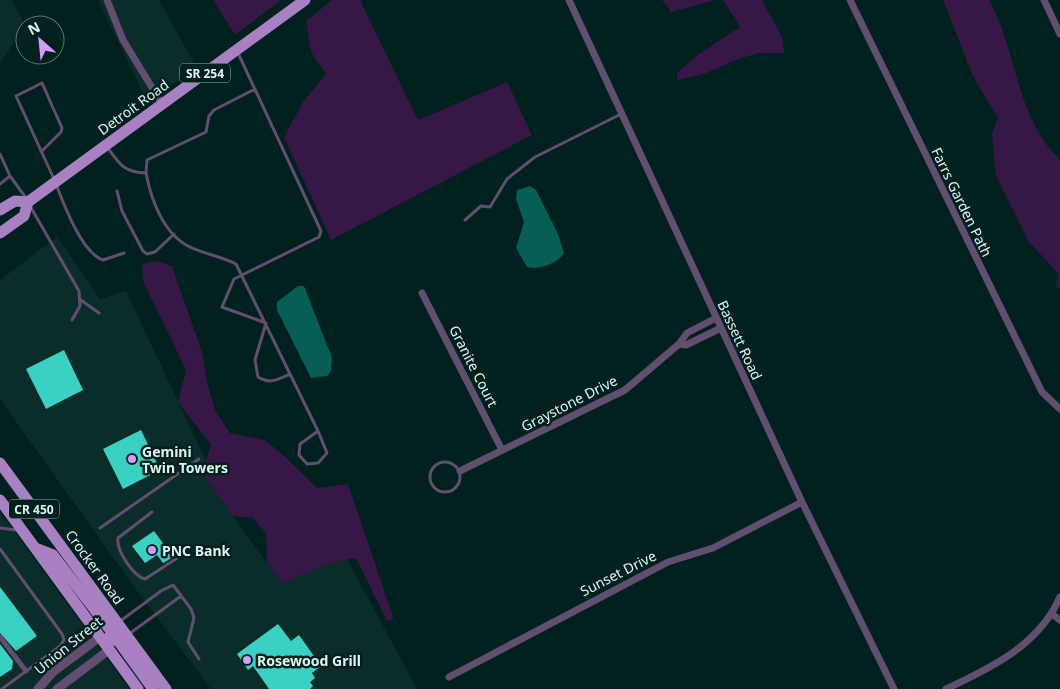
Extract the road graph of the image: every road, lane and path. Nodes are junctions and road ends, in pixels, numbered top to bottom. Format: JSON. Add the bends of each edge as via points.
{"nodes":[{"id":1,"x":107,"y":0,"type":"edge"},
{"id":2,"x":305,"y":0,"type":"edge"},
{"id":3,"x":569,"y":0,"type":"edge"},
{"id":4,"x":850,"y":0,"type":"edge"},
{"id":5,"x":1044,"y":0,"type":"edge"},
{"id":6,"x":1060,"y":34,"type":"edge"},
{"id":7,"x":237,"y":50,"type":"junction"},
{"id":8,"x":255,"y":89,"type":"junction"},
{"id":9,"x":162,"y":104,"type":"junction"},
{"id":10,"x":621,"y":114,"type":"junction"},
{"id":11,"x":106,"y":146,"type":"junction"},
{"id":12,"x":41,"y":152,"type":"junction"},
{"id":13,"x":0,"y":154,"type":"edge"},
{"id":14,"x":146,"y":173,"type":"junction"},
{"id":15,"x":10,"y":176,"type":"junction"},
{"id":16,"x":56,"y":182,"type":"junction"},
{"id":17,"x":0,"y":184,"type":"edge"},
{"id":18,"x":117,"y":191,"type":"dead end"},
{"id":19,"x":28,"y":202,"type":"junction"},
{"id":20,"x":0,"y":210,"type":"edge"},
{"id":21,"x":465,"y":220,"type":"dead end"},
{"id":22,"x":0,"y":233,"type":"edge"},
{"id":23,"x":174,"y":234,"type":"junction"},
{"id":24,"x":124,"y":252,"type":"dead end"},
{"id":25,"x":242,"y":274,"type":"junction"},
{"id":26,"x":422,"y":292,"type":"dead end"},
{"id":27,"x":81,"y":300,"type":"junction"},
{"id":28,"x":99,"y":312,"type":"dead end"},
{"id":29,"x":716,"y":318,"type":"junction"},
{"id":30,"x":72,"y":320,"type":"dead end"},
{"id":31,"x":266,"y":323,"type":"junction"},
{"id":32,"x":721,"y":328,"type":"junction"},
{"id":33,"x":679,"y":344,"type":"junction"},
{"id":34,"x":290,"y":374,"type":"junction"},
{"id":35,"x":1060,"y":408,"type":"edge"},
{"id":36,"x":318,"y":431,"type":"junction"},
{"id":37,"x":502,"y":450,"type":"junction"},
{"id":38,"x":199,"y":459,"type":"dead end"},
{"id":39,"x":0,"y":463,"type":"edge"},
{"id":40,"x":460,"y":471,"type":"junction"},
{"id":41,"x":0,"y":500,"type":"edge"},
{"id":42,"x":802,"y":502,"type":"junction"},
{"id":43,"x":152,"y":512,"type":"dead end"},
{"id":44,"x":0,"y":528,"type":"edge"},
{"id":45,"x":100,"y":528,"type":"dead end"},
{"id":46,"x":23,"y":532,"type":"junction"},
{"id":47,"x":35,"y":548,"type":"junction"},
{"id":48,"x":0,"y":549,"type":"edge"},
{"id":49,"x":182,"y":556,"type":"dead end"},
{"id":50,"x":181,"y":596,"type":"junction"},
{"id":51,"x":1060,"y":597,"type":"edge"},
{"id":52,"x":1052,"y":614,"type":"junction"},
{"id":53,"x":1060,"y":620,"type":"edge"},
{"id":54,"x":113,"y":627,"type":"junction"},
{"id":55,"x":0,"y":636,"type":"edge"},
{"id":56,"x":100,"y":637,"type":"junction"},
{"id":57,"x":123,"y":639,"type":"junction"},
{"id":58,"x":109,"y":650,"type":"junction"},
{"id":59,"x":199,"y":659,"type":"dead end"},
{"id":60,"x":26,"y":672,"type":"junction"},
{"id":61,"x":449,"y":678,"type":"dead end"},
{"id":62,"x":2,"y":689,"type":"edge"},
{"id":63,"x":38,"y":689,"type":"edge"},
{"id":64,"x":57,"y":689,"type":"edge"},
{"id":65,"x":138,"y":689,"type":"edge"},
{"id":66,"x":153,"y":689,"type":"edge"},
{"id":67,"x":166,"y":689,"type":"edge"},
{"id":68,"x":894,"y":689,"type":"edge"},
{"id":69,"x":946,"y":689,"type":"edge"}],
"edges":[{"from":1,"to":9,"type":"street","via":[[123,40]]},
{"from":2,"to":7,"type":"main road","name":"Detroit Road","number":"SR 254"},
{"from":3,"to":10,"type":"street","name":"Bassett Road"},
{"from":4,"to":35,"type":"street","name":"Farrs Garden Path","via":[[1042,392]]},
{"from":5,"to":6,"type":"street"},
{"from":7,"to":8,"type":"lane"},
{"from":7,"to":9,"type":"main road","name":"Detroit Road","number":"SR 254"},
{"from":8,"to":14,"type":"lane","via":[[214,110],[206,132],[147,160]]},
{"from":8,"to":25,"type":"lane","via":[[321,231],[318,237]]},
{"from":9,"to":11,"type":"main road","name":"Detroit Road","number":"SR 254"},
{"from":10,"to":21,"type":"lane","via":[[535,157],[507,179],[490,207],[481,206]]},
{"from":10,"to":29,"type":"street","name":"Bassett Road"},
{"from":11,"to":14,"type":"lane","via":[[128,171]]},
{"from":11,"to":16,"type":"main road","name":"Detroit Road","number":"SR 254"},
{"from":12,"to":12,"type":"lane","via":[[62,128],[42,84],[16,96]]},
{"from":12,"to":16,"type":"lane"},
{"from":13,"to":15,"type":"lane"},
{"from":14,"to":23,"type":"lane","via":[[159,212]]},
{"from":15,"to":17,"type":"lane"},
{"from":15,"to":19,"type":"lane"},
{"from":16,"to":19,"type":"main road","name":"Detroit Road","number":"SR 254"},
{"from":16,"to":24,"type":"lane","via":[[90,254],[103,260]]},
{"from":18,"to":23,"type":"lane","via":[[122,211],[143,251],[148,254],[155,252]]},
{"from":19,"to":20,"type":"main road","name":"Detroit Road","number":"SR 254","via":[[15,201]]},
{"from":19,"to":22,"type":"main road","name":"Detroit Road","number":"SR 254","via":[[24,216]]},
{"from":19,"to":27,"type":"lane","via":[[79,291]]},
{"from":23,"to":25,"type":"lane","via":[[188,246],[236,264]]},
{"from":25,"to":31,"type":"lane"},
{"from":25,"to":31,"type":"lane","via":[[234,279],[222,307]]},
{"from":26,"to":37,"type":"street","name":"Granite Court"},
{"from":27,"to":28,"type":"lane"},
{"from":27,"to":30,"type":"lane"},
{"from":29,"to":32,"type":"street","name":"Bassett Road"},
{"from":29,"to":33,"type":"street","name":"Graystone Drive","via":[[686,333]]},
{"from":31,"to":34,"type":"lane"},
{"from":31,"to":34,"type":"lane","via":[[255,360],[256,373],[265,382]]},
{"from":32,"to":33,"type":"street","name":"Graystone Drive","via":[[686,345]]},
{"from":32,"to":42,"type":"street","name":"Bassett Road"},
{"from":33,"to":37,"type":"street","name":"Graystone Drive","via":[[625,390]]},
{"from":34,"to":36,"type":"lane"},
{"from":36,"to":36,"type":"lane","via":[[300,444],[299,455],[306,464],[318,463],[327,453]]},
{"from":37,"to":40,"type":"street","name":"Graystone Drive"},
{"from":38,"to":45,"type":"lane"},
{"from":39,"to":54,"type":"main road","name":"Crocker Road","number":"CR 450"},
{"from":40,"to":40,"type":"lane","via":[[455,465],[442,462],[434,466],[431,482],[442,492],[449,492],[457,486]]},
{"from":41,"to":46,"type":"main road","number":"CR 450"},
{"from":42,"to":61,"type":"street","name":"Sunset Drive","via":[[713,548],[668,562]]},
{"from":42,"to":68,"type":"street","name":"Bassett Road"},
{"from":43,"to":49,"type":"lane","via":[[122,535],[117,545],[141,578],[151,577]]},
{"from":44,"to":46,"type":"lane"},
{"from":46,"to":47,"type":"main road","number":"CR 450"},
{"from":47,"to":54,"type":"main road","via":[[53,555]]},
{"from":47,"to":56,"type":"main road","number":"CR 450"},
{"from":48,"to":60,"type":"lane","via":[[64,638],[60,646]]},
{"from":50,"to":54,"type":"lane","name":"Union Street","via":[[173,585]]},
{"from":50,"to":57,"type":"lane"},
{"from":50,"to":59,"type":"lane","via":[[194,618],[188,642]]},
{"from":51,"to":52,"type":"street"},
{"from":52,"to":53,"type":"street"},
{"from":52,"to":69,"type":"street","via":[[1020,648]]},
{"from":54,"to":56,"type":"lane","name":"Union Street"},
{"from":54,"to":57,"type":"main road","via":[[117,636]]},
{"from":55,"to":60,"type":"street"},
{"from":56,"to":57,"type":"main road"},
{"from":56,"to":58,"type":"main road","number":"CR 450"},
{"from":56,"to":63,"type":"street","name":"Union Street","via":[[53,672]]},
{"from":57,"to":58,"type":"lane"},
{"from":57,"to":66,"type":"main road"},
{"from":57,"to":67,"type":"main road"},
{"from":58,"to":64,"type":"street","name":"Union Street"},
{"from":58,"to":65,"type":"main road","number":"CR 450"},
{"from":60,"to":62,"type":"lane"}]}
